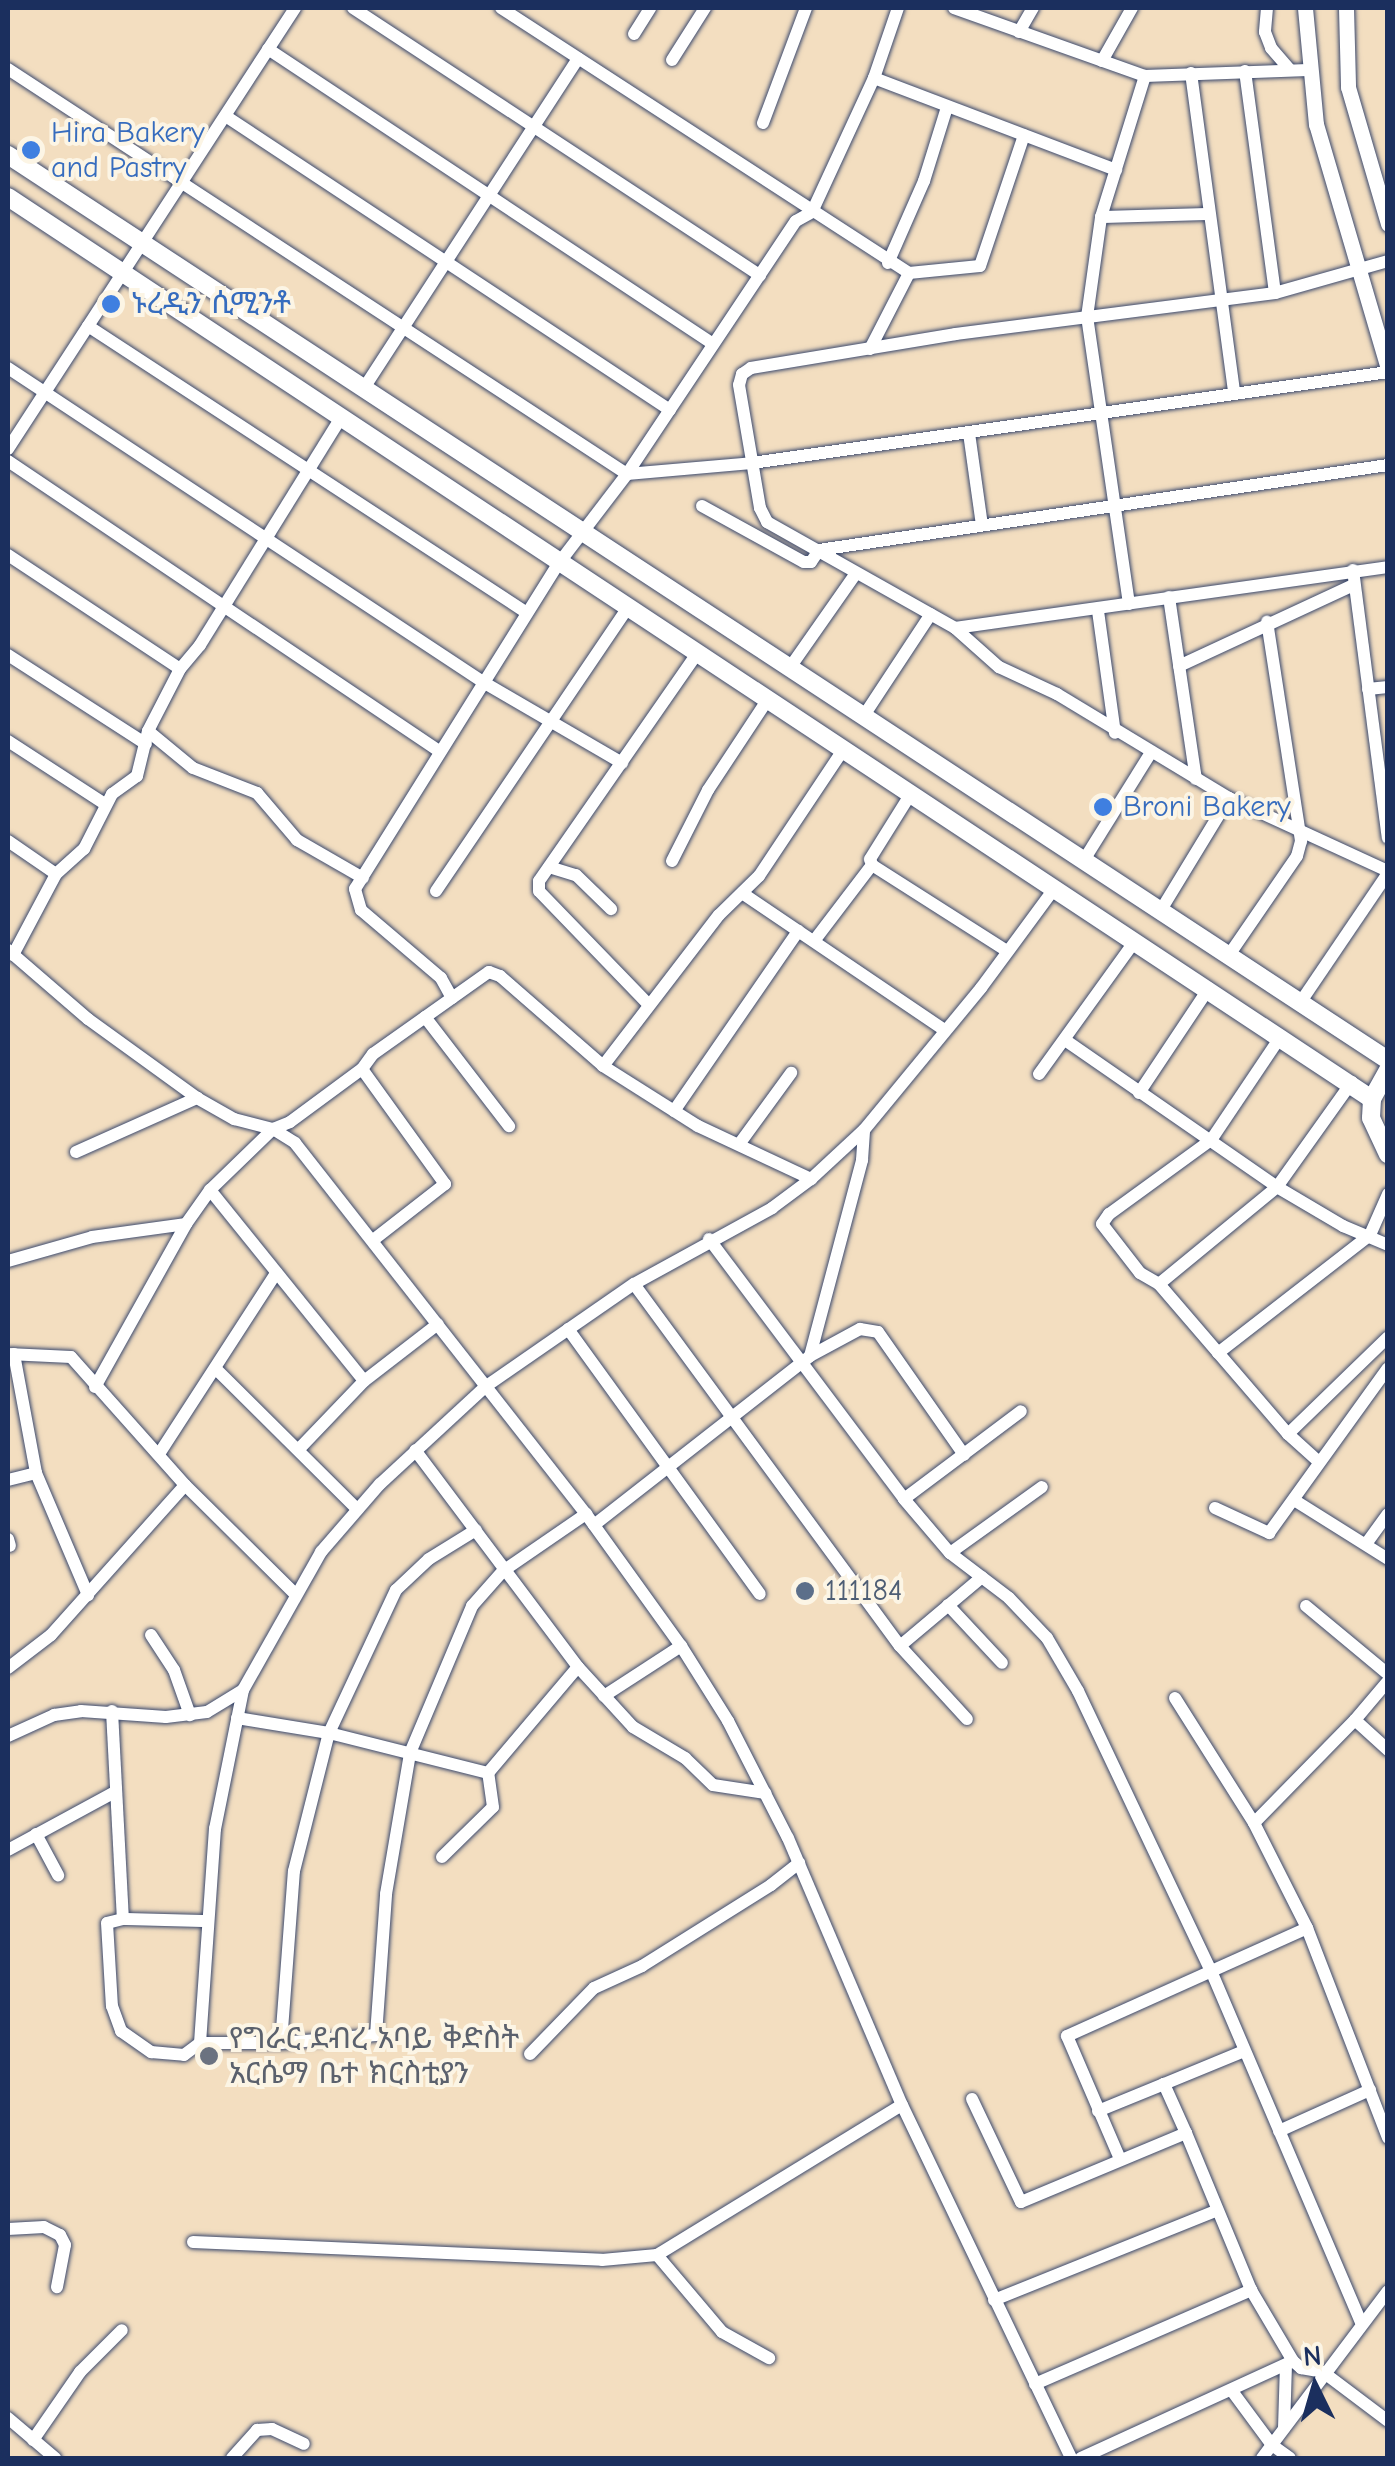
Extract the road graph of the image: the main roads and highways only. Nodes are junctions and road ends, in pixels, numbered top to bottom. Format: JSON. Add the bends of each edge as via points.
{"nodes":[{"id":1,"x":1305,"y":8,"type":"edge"},
{"id":2,"x":1346,"y":8,"type":"edge"},
{"id":3,"x":8,"y":155,"type":"edge"},
{"id":4,"x":8,"y":197,"type":"edge"},
{"id":5,"x":1388,"y":224,"type":"edge"},
{"id":6,"x":1388,"y":370,"type":"edge"},
{"id":7,"x":1388,"y":1060,"type":"edge"},
{"id":8,"x":1388,"y":1070,"type":"edge"},
{"id":9,"x":1372,"y":1099,"type":"junction"},
{"id":10,"x":1388,"y":1154,"type":"edge"}],
"edges":[{"from":1,"to":6,"type":"main road","via":[[1316,124]]},
{"from":2,"to":5,"type":"main road","via":[[1348,87]]},
{"from":3,"to":7,"type":"highway"},
{"from":4,"to":9,"type":"highway"},
{"from":8,"to":9,"type":"highway"},
{"from":9,"to":10,"type":"highway","via":[[1376,1136]]}]}
